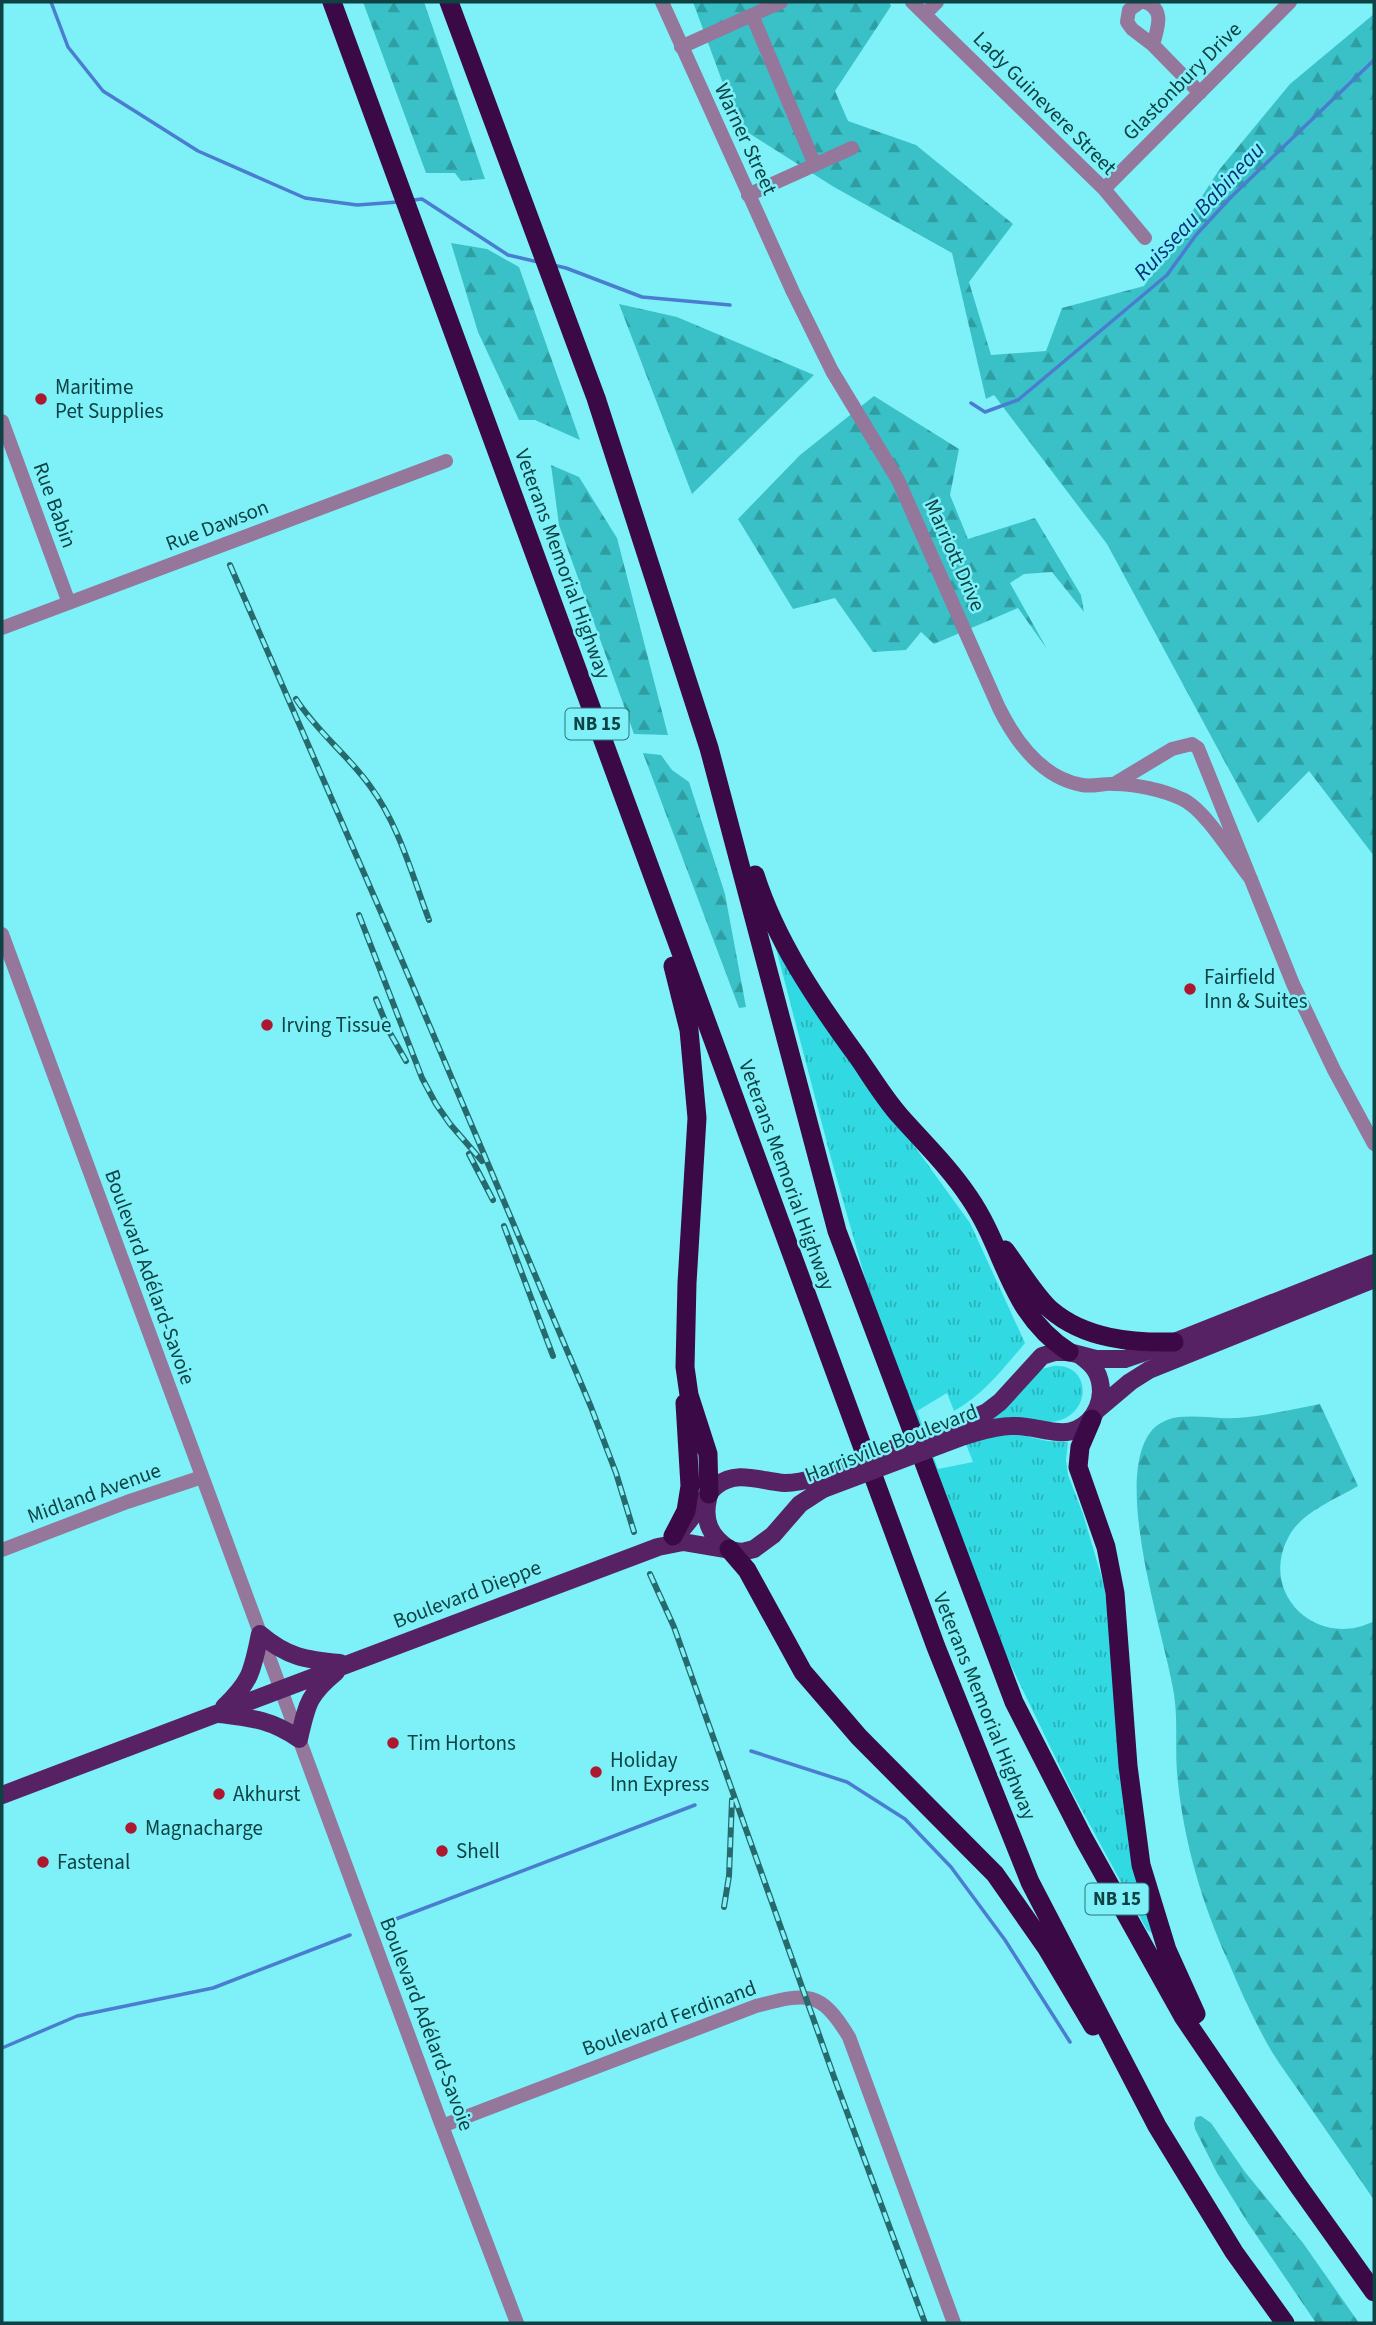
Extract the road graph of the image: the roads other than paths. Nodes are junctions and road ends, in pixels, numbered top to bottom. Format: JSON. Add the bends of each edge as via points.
{"nodes":[{"id":1,"x":332,"y":2,"type":"edge"},
{"id":2,"x":449,"y":2,"type":"edge"},
{"id":3,"x":662,"y":2,"type":"edge"},
{"id":4,"x":781,"y":2,"type":"edge"},
{"id":5,"x":912,"y":2,"type":"edge"},
{"id":6,"x":937,"y":2,"type":"edge"},
{"id":7,"x":1143,"y":2,"type":"edge"},
{"id":8,"x":1290,"y":2,"type":"edge"},
{"id":9,"x":925,"y":14,"type":"junction"},
{"id":10,"x":752,"y":15,"type":"junction"},
{"id":11,"x":1153,"y":45,"type":"junction"},
{"id":12,"x":681,"y":47,"type":"junction"},
{"id":13,"x":1200,"y":93,"type":"junction"},
{"id":14,"x":852,"y":148,"type":"dead end"},
{"id":15,"x":815,"y":165,"type":"junction"},
{"id":16,"x":1104,"y":189,"type":"junction"},
{"id":17,"x":748,"y":195,"type":"junction"},
{"id":18,"x":1145,"y":238,"type":"dead end"},
{"id":19,"x":793,"y":292,"type":"joint"},
{"id":20,"x":2,"y":421,"type":"edge"},
{"id":21,"x":446,"y":461,"type":"dead end"},
{"id":22,"x":69,"y":603,"type":"junction"},
{"id":23,"x":2,"y":628,"type":"edge"},
{"id":24,"x":709,"y":748,"type":"junction"},
{"id":25,"x":608,"y":754,"type":"junction"},
{"id":26,"x":1114,"y":784,"type":"junction"},
{"id":27,"x":1251,"y":879,"type":"junction"},
{"id":28,"x":2,"y":934,"type":"edge"},
{"id":29,"x":1374,"y":1144,"type":"edge"},
{"id":30,"x":985,"y":1224,"type":"junction"},
{"id":31,"x":1374,"y":1263,"type":"edge"},
{"id":32,"x":1374,"y":1279,"type":"edge"},
{"id":33,"x":1174,"y":1342,"type":"junction"},
{"id":34,"x":1074,"y":1353,"type":"junction"},
{"id":35,"x":685,"y":1367,"type":"junction"},
{"id":36,"x":1095,"y":1414,"type":"junction"},
{"id":37,"x":961,"y":1430,"type":"junction"},
{"id":38,"x":202,"y":1476,"type":"junction"},
{"id":39,"x":820,"y":1483,"type":"junction"},
{"id":40,"x":709,"y":1494,"type":"junction"},
{"id":41,"x":665,"y":1541,"type":"junction"},
{"id":42,"x":729,"y":1549,"type":"junction"},
{"id":43,"x":2,"y":1550,"type":"edge"},
{"id":44,"x":260,"y":1634,"type":"junction"},
{"id":45,"x":347,"y":1664,"type":"junction"},
{"id":46,"x":287,"y":1687,"type":"junction"},
{"id":47,"x":216,"y":1713,"type":"junction"},
{"id":48,"x":299,"y":1739,"type":"junction"},
{"id":49,"x":2,"y":1796,"type":"edge"},
{"id":50,"x":442,"y":2126,"type":"junction"},
{"id":51,"x":1157,"y":2126,"type":"junction"},
{"id":52,"x":1297,"y":2184,"type":"junction"},
{"id":53,"x":1374,"y":2292,"type":"edge"},
{"id":54,"x":517,"y":2323,"type":"edge"},
{"id":55,"x":954,"y":2323,"type":"edge"},
{"id":56,"x":1285,"y":2323,"type":"edge"}],
"edges":[{"from":1,"to":25,"type":"highway","name":"Veterans Memorial Highway","number":"NB 15"},
{"from":2,"to":24,"type":"highway","name":"Veterans Memorial Highway","number":"NB 15","via":[[596,398]]},
{"from":3,"to":12,"type":"street","name":"Warner Street"},
{"from":4,"to":10,"type":"street"},
{"from":5,"to":9,"type":"street","name":"Lady Guinevere Street"},
{"from":6,"to":9,"type":"street"},
{"from":7,"to":11,"type":"street","via":[[1154,6],[1159,15]]},
{"from":7,"to":11,"type":"street","via":[[1129,10],[1127,22]]},
{"from":8,"to":13,"type":"street","name":"Glastonbury Drive"},
{"from":9,"to":16,"type":"street","name":"Lady Guinevere Street"},
{"from":10,"to":12,"type":"street"},
{"from":10,"to":15,"type":"street"},
{"from":11,"to":13,"type":"street"},
{"from":12,"to":17,"type":"street","name":"Warner Street"},
{"from":13,"to":16,"type":"street","name":"Glastonbury Drive"},
{"from":14,"to":15,"type":"street"},
{"from":15,"to":17,"type":"street"},
{"from":16,"to":18,"type":"street","name":"Lady Guinevere Street"},
{"from":17,"to":19,"type":"street","name":"Warner Street"},
{"from":19,"to":26,"type":"street","name":"Marriott Drive","via":[[832,371],[898,480],[999,708],[1019,743],[1063,779],[1082,785]]},
{"from":20,"to":22,"type":"street","name":"Rue Babin"},
{"from":21,"to":22,"type":"street","name":"Rue Dawson"},
{"from":22,"to":23,"type":"street","name":"Rue Dawson"},
{"from":24,"to":30,"type":"highway","via":[[773,920],[809,988],[898,1115],[942,1161]]},
{"from":24,"to":52,"type":"highway","name":"Veterans Memorial Highway","number":"NB 15","via":[[837,1231],[1014,1702],[1184,2018]]},
{"from":25,"to":35,"type":"highway","via":[[678,979],[692,1049],[697,1142]]},
{"from":25,"to":51,"type":"highway","name":"Veterans Memorial Highway","number":"NB 15","via":[[941,1660],[1030,1882]]},
{"from":26,"to":27,"type":"street","name":"Marriott Drive","via":[[1184,799],[1204,816]]},
{"from":26,"to":27,"type":"street","name":"Marriott Drive","via":[[1172,749],[1192,744],[1198,748]]},
{"from":27,"to":29,"type":"street","name":"Marriott Drive","via":[[1293,984]]},
{"from":28,"to":38,"type":"street","name":"Boulevard Adélard-Savoie"},
{"from":30,"to":33,"type":"highway","via":[[1049,1309],[1073,1325],[1102,1336]]},
{"from":30,"to":34,"type":"highway","via":[[1028,1315],[1041,1331]]},
{"from":31,"to":33,"type":"main road","name":"Harrisville Boulevard"},
{"from":32,"to":36,"type":"main road","name":"Harrisville Boulevard","via":[[1149,1370]]},
{"from":33,"to":34,"type":"main road","name":"Harrisville Boulevard","via":[[1125,1359]]},
{"from":34,"to":36,"type":"main road","via":[[1098,1373],[1101,1396]]},
{"from":34,"to":37,"type":"main road","name":"Harrisville Boulevard","via":[[1042,1356],[1000,1402]]},
{"from":35,"to":40,"type":"highway","via":[[708,1454]]},
{"from":35,"to":41,"type":"highway","via":[[690,1486],[686,1511]]},
{"from":36,"to":37,"type":"main road","name":"Harrisville Boulevard","via":[[1083,1427],[1060,1433],[1023,1426]]},
{"from":36,"to":52,"type":"highway","via":[[1080,1447],[1079,1466],[1106,1547],[1115,1593],[1128,1766],[1147,1887],[1192,2007]]},
{"from":37,"to":39,"type":"main road","name":"Harrisville Boulevard","bridge":true},
{"from":38,"to":43,"type":"street","name":"Midland Avenue"},
{"from":38,"to":44,"type":"street","name":"Boulevard Adélard-Savoie"},
{"from":39,"to":40,"type":"main road","name":"Harrisville Boulevard","via":[[728,1479]]},
{"from":39,"to":42,"type":"main road","name":"Harrisville Boulevard","via":[[763,1544],[742,1552]]},
{"from":40,"to":41,"type":"main road","via":[[688,1524]]},
{"from":40,"to":42,"type":"main road","via":[[706,1521],[711,1533]]},
{"from":41,"to":42,"type":"main road","name":"Harrisville Boulevard"},
{"from":41,"to":45,"type":"main road","name":"Boulevard Dieppe"},
{"from":42,"to":51,"type":"highway","via":[[747,1570],[819,1692],[1012,1896]]},
{"from":44,"to":45,"type":"main road","via":[[290,1655]]},
{"from":44,"to":46,"type":"street","name":"Boulevard Adélard-Savoie"},
{"from":44,"to":47,"type":"main road","via":[[247,1682]]},
{"from":45,"to":46,"type":"main road","name":"Boulevard Dieppe"},
{"from":45,"to":48,"type":"main road","via":[[311,1697]]},
{"from":46,"to":47,"type":"main road","name":"Boulevard Dieppe"},
{"from":46,"to":48,"type":"street","name":"Boulevard Adélard-Savoie"},
{"from":47,"to":48,"type":"main road","via":[[264,1720]]},
{"from":47,"to":49,"type":"main road","name":"Boulevard Dieppe"},
{"from":48,"to":50,"type":"street","name":"Boulevard Adélard-Savoie"},
{"from":50,"to":54,"type":"street","name":"Boulevard Adélard-Savoie"},
{"from":50,"to":55,"type":"street","name":"Boulevard Ferdinand","via":[[756,2006],[806,1997],[821,2002],[849,2037]]},
{"from":51,"to":56,"type":"highway","name":"Veterans Memorial Highway","number":"NB 15","via":[[1234,2252]]},
{"from":52,"to":53,"type":"highway","name":"Veterans Memorial Highway","number":"NB 15"}]}
